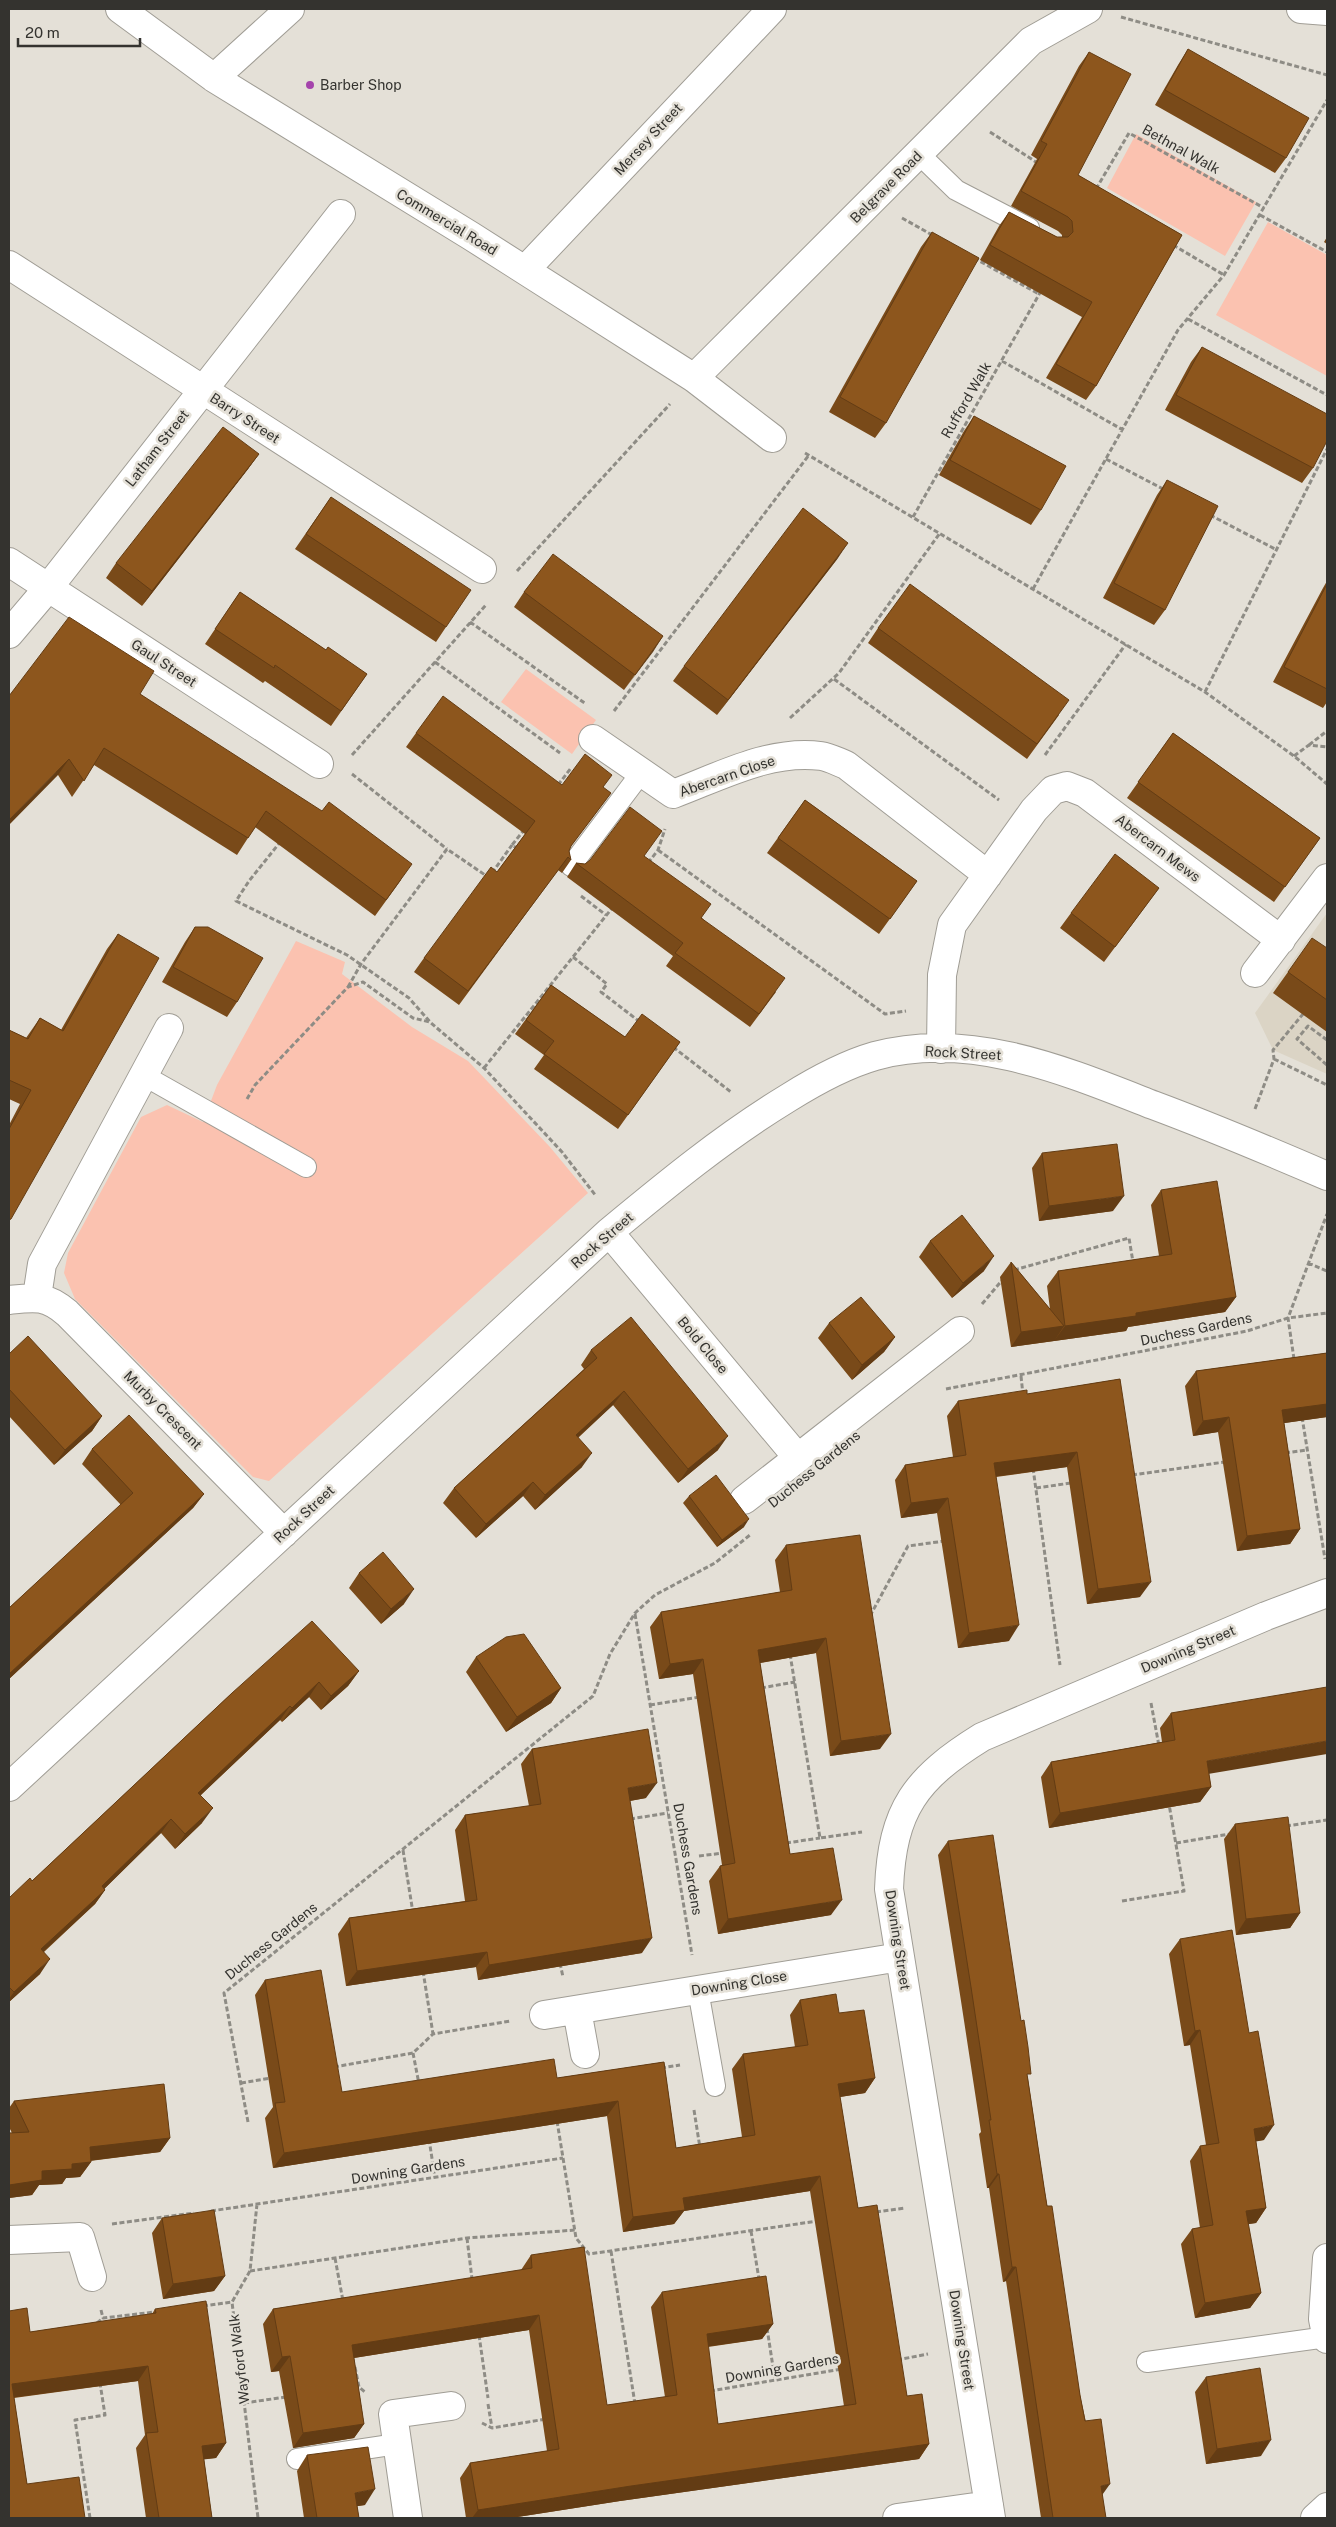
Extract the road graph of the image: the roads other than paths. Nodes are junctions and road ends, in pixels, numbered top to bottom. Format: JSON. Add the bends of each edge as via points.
{"nodes":[{"id":1,"x":120,"y":9,"type":"edge"},
{"id":2,"x":290,"y":9,"type":"edge"},
{"id":3,"x":772,"y":9,"type":"edge"},
{"id":4,"x":1301,"y":9,"type":"edge"},
{"id":5,"x":1100,"y":11,"type":"edge"},
{"id":6,"x":1327,"y":11,"type":"edge"},
{"id":7,"x":214,"y":78,"type":"junction"},
{"id":8,"x":919,"y":154,"type":"junction"},
{"id":9,"x":341,"y":214,"type":"dead end"},
{"id":10,"x":1044,"y":236,"type":"edge"},
{"id":11,"x":9,"y":265,"type":"edge"},
{"id":12,"x":525,"y":270,"type":"junction"},
{"id":13,"x":694,"y":378,"type":"junction"},
{"id":14,"x":203,"y":390,"type":"junction"},
{"id":15,"x":772,"y":438,"type":"dead end"},
{"id":16,"x":9,"y":562,"type":"edge"},
{"id":17,"x":482,"y":569,"type":"dead end"},
{"id":18,"x":48,"y":588,"type":"junction"},
{"id":19,"x":9,"y":634,"type":"edge"},
{"id":20,"x":600,"y":729,"type":"road end"},
{"id":21,"x":319,"y":764,"type":"dead end"},
{"id":22,"x":641,"y":773,"type":"junction"},
{"id":23,"x":571,"y":866,"type":"edge"},
{"id":24,"x":988,"y":875,"type":"junction"},
{"id":25,"x":1327,"y":878,"type":"edge"},
{"id":26,"x":1281,"y":940,"type":"junction"},
{"id":27,"x":1256,"y":973,"type":"dead end"},
{"id":28,"x":169,"y":1028,"type":"dead end"},
{"id":29,"x":941,"y":1049,"type":"junction"},
{"id":30,"x":143,"y":1075,"type":"junction"},
{"id":31,"x":306,"y":1167,"type":"dead end"},
{"id":32,"x":1327,"y":1176,"type":"edge"},
{"id":33,"x":609,"y":1232,"type":"junction"},
{"id":34,"x":37,"y":1297,"type":"junction"},
{"id":35,"x":9,"y":1300,"type":"edge"},
{"id":36,"x":960,"y":1332,"type":"road end"},
{"id":37,"x":798,"y":1458,"type":"junction"},
{"id":38,"x":744,"y":1500,"type":"dead end"},
{"id":39,"x":284,"y":1533,"type":"junction"},
{"id":40,"x":1327,"y":1593,"type":"edge"},
{"id":41,"x":9,"y":1787,"type":"edge"},
{"id":42,"x":900,"y":1957,"type":"junction"},
{"id":43,"x":698,"y":1990,"type":"junction"},
{"id":44,"x":585,"y":2054,"type":"dead end"},
{"id":45,"x":715,"y":2086,"type":"dead end"},
{"id":46,"x":9,"y":2240,"type":"edge"},
{"id":47,"x":1327,"y":2258,"type":"edge"},
{"id":48,"x":92,"y":2277,"type":"road end"},
{"id":49,"x":1327,"y":2338,"type":"edge"},
{"id":50,"x":1147,"y":2362,"type":"dead end"},
{"id":51,"x":451,"y":2406,"type":"road end"},
{"id":52,"x":397,"y":2444,"type":"junction"},
{"id":53,"x":298,"y":2459,"type":"dead end"},
{"id":54,"x":1327,"y":2507,"type":"edge"},
{"id":55,"x":990,"y":2511,"type":"edge"},
{"id":56,"x":408,"y":2518,"type":"edge"},
{"id":57,"x":898,"y":2518,"type":"edge"},
{"id":58,"x":1315,"y":2518,"type":"edge"}],
"edges":[{"from":1,"to":7,"type":"street","name":"Commercial Road"},
{"from":2,"to":7,"type":"street"},
{"from":3,"to":12,"type":"street","name":"Mersey Street"},
{"from":4,"to":6,"type":"street"},
{"from":5,"to":8,"type":"street","name":"Belgrave Road","via":[[1032,41]]},
{"from":7,"to":12,"type":"street","name":"Commercial Road"},
{"from":8,"to":10,"type":"lane","via":[[956,190]]},
{"from":8,"to":13,"type":"street","name":"Belgrave Road"},
{"from":9,"to":14,"type":"street","name":"Latham Street"},
{"from":11,"to":14,"type":"street","name":"Barry Street"},
{"from":12,"to":13,"type":"street","name":"Commercial Road"},
{"from":13,"to":15,"type":"street","name":"Commercial Road"},
{"from":14,"to":17,"type":"street","name":"Barry Street"},
{"from":14,"to":18,"type":"street","name":"Latham Street"},
{"from":16,"to":18,"type":"street","name":"Gaul Street"},
{"from":18,"to":19,"type":"street","name":"Latham Street"},
{"from":18,"to":21,"type":"street","name":"Gaul Street"},
{"from":20,"to":22,"type":"street","name":"Abercarn Close"},
{"from":22,"to":23,"type":"lane"},
{"from":22,"to":24,"type":"street","name":"Abercarn Close","via":[[673,794],[772,758],[796,754],[822,756],[846,764]]},
{"from":24,"to":26,"type":"street","name":"Abercarn Mews","via":[[1053,790],[1067,786],[1084,793]]},
{"from":24,"to":29,"type":"street","via":[[952,925],[942,975]]},
{"from":25,"to":26,"type":"street"},
{"from":26,"to":27,"type":"street"},
{"from":28,"to":30,"type":"street"},
{"from":29,"to":32,"type":"street","name":"Rock Street","via":[[1004,1054],[1058,1068]]},
{"from":29,"to":33,"type":"street","name":"Rock Street","via":[[874,1056],[820,1078],[713,1148]]},
{"from":30,"to":31,"type":"lane"},
{"from":30,"to":34,"type":"street","via":[[42,1264]]},
{"from":33,"to":37,"type":"street","name":"Bold Close"},
{"from":33,"to":39,"type":"street","name":"Rock Street"},
{"from":34,"to":35,"type":"street","name":"Murby Crescent"},
{"from":34,"to":39,"type":"street","name":"Murby Crescent","via":[[53,1301],[67,1313]]},
{"from":36,"to":37,"type":"street"},
{"from":37,"to":38,"type":"street"},
{"from":39,"to":41,"type":"street","name":"Rock Street"},
{"from":40,"to":42,"type":"street","name":"Downing Street","via":[[982,1737],[948,1758],[918,1788],[897,1827],[890,1856],[889,1889]]},
{"from":42,"to":43,"type":"street","name":"Downing Close"},
{"from":42,"to":55,"type":"street","name":"Downing Street"},
{"from":43,"to":44,"type":"street","name":"Downing Close","via":[[563,2012]]},
{"from":43,"to":45,"type":"lane"},
{"from":46,"to":48,"type":"street","via":[[80,2237]]},
{"from":47,"to":49,"type":"street","via":[[1323,2319]]},
{"from":49,"to":50,"type":"lane"},
{"from":51,"to":52,"type":"street","via":[[392,2414]]},
{"from":52,"to":53,"type":"lane"},
{"from":52,"to":56,"type":"street"},
{"from":54,"to":58,"type":"street"},
{"from":55,"to":57,"type":"street"}]}
